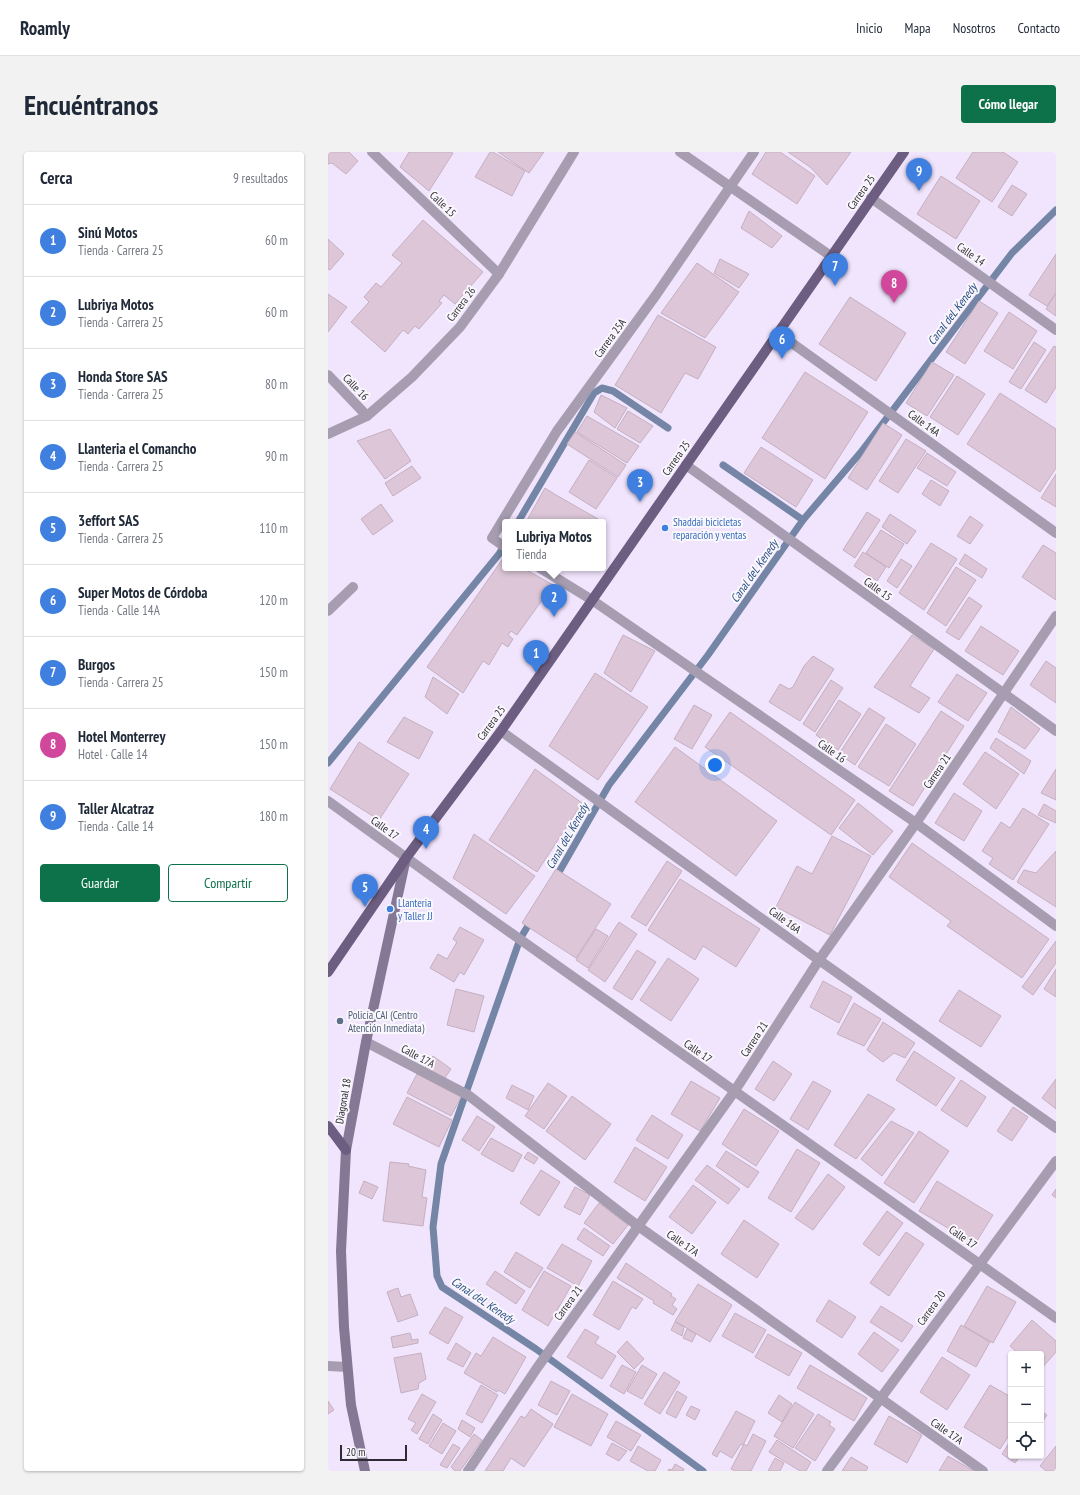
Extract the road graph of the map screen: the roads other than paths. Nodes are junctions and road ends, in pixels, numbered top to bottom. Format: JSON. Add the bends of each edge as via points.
{"nodes":[{"id":1,"x":372,"y":152,"type":"edge"},
{"id":2,"x":574,"y":152,"type":"edge"},
{"id":3,"x":680,"y":152,"type":"edge"},
{"id":4,"x":754,"y":152,"type":"edge"},
{"id":5,"x":904,"y":152,"type":"edge"},
{"id":6,"x":730,"y":185,"type":"junction"},
{"id":7,"x":871,"y":198,"type":"junction"},
{"id":8,"x":831,"y":256,"type":"junction"},
{"id":9,"x":499,"y":274,"type":"junction"},
{"id":10,"x":1056,"y":330,"type":"edge"},
{"id":11,"x":778,"y":333,"type":"junction"},
{"id":12,"x":328,"y":375,"type":"edge"},
{"id":13,"x":367,"y":416,"type":"junction"},
{"id":14,"x":328,"y":434,"type":"edge"},
{"id":15,"x":686,"y":465,"type":"junction"},
{"id":16,"x":504,"y":519,"type":"edge"},
{"id":17,"x":502,"y":522,"type":"edge"},
{"id":18,"x":1056,"y":533,"type":"edge"},
{"id":19,"x":502,"y":545,"type":"edge"},
{"id":20,"x":545,"y":571,"type":"edge"},
{"id":21,"x":353,"y":587,"type":"dead end"},
{"id":22,"x":592,"y":600,"type":"junction"},
{"id":23,"x":328,"y":611,"type":"edge"},
{"id":24,"x":1056,"y":616,"type":"edge"},
{"id":25,"x":1003,"y":694,"type":"junction"},
{"id":26,"x":501,"y":731,"type":"junction"},
{"id":27,"x":1056,"y":731,"type":"edge"},
{"id":28,"x":328,"y":801,"type":"edge"},
{"id":29,"x":916,"y":823,"type":"junction"},
{"id":30,"x":406,"y":858,"type":"junction"},
{"id":31,"x":1056,"y":926,"type":"edge"},
{"id":32,"x":820,"y":960,"type":"junction"},
{"id":33,"x":328,"y":972,"type":"edge"},
{"id":34,"x":366,"y":1042,"type":"junction"},
{"id":35,"x":734,"y":1092,"type":"junction"},
{"id":36,"x":328,"y":1126,"type":"edge"},
{"id":37,"x":1056,"y":1128,"type":"edge"},
{"id":38,"x":346,"y":1150,"type":"junction"},
{"id":39,"x":1056,"y":1161,"type":"edge"},
{"id":40,"x":638,"y":1226,"type":"junction"},
{"id":41,"x":979,"y":1263,"type":"junction"},
{"id":42,"x":1056,"y":1318,"type":"edge"},
{"id":43,"x":328,"y":1366,"type":"edge"},
{"id":44,"x":348,"y":1367,"type":"junction"},
{"id":45,"x":880,"y":1398,"type":"junction"},
{"id":46,"x":365,"y":1471,"type":"edge"},
{"id":47,"x":468,"y":1471,"type":"edge"},
{"id":48,"x":827,"y":1471,"type":"edge"},
{"id":49,"x":984,"y":1471,"type":"edge"}],
"edges":[{"from":1,"to":9,"type":"street","name":"Calle 15"},
{"from":2,"to":9,"type":"street","name":"Carrera 26"},
{"from":3,"to":6,"type":"street"},
{"from":4,"to":6,"type":"street","name":"Carrera 25A"},
{"from":5,"to":7,"type":"main road","name":"Carrera 25"},
{"from":6,"to":8,"type":"street"},
{"from":6,"to":16,"type":"street","name":"Carrera 25A","via":[[656,295],[557,431]]},
{"from":7,"to":8,"type":"main road","name":"Carrera 25"},
{"from":7,"to":10,"type":"street","name":"Calle 14"},
{"from":8,"to":11,"type":"main road","name":"Carrera 25"},
{"from":9,"to":13,"type":"street","name":"Carrera 26","via":[[460,327],[412,378]]},
{"from":11,"to":15,"type":"main road","name":"Carrera 25"},
{"from":11,"to":18,"type":"street","name":"Calle 14A"},
{"from":12,"to":13,"type":"street","name":"Calle 16"},
{"from":13,"to":14,"type":"street","name":"Carrera 26"},
{"from":15,"to":22,"type":"main road","name":"Carrera 25"},
{"from":15,"to":25,"type":"street","name":"Calle 15"},
{"from":17,"to":19,"type":"street","name":"Carrera 25A","via":[[492,538]]},
{"from":20,"to":22,"type":"street","name":"Calle 16"},
{"from":21,"to":23,"type":"street"},
{"from":22,"to":26,"type":"main road","name":"Carrera 25"},
{"from":22,"to":29,"type":"street","name":"Calle 16"},
{"from":24,"to":25,"type":"street","name":"Carrera 21"},
{"from":25,"to":27,"type":"street","name":"Calle 15"},
{"from":25,"to":29,"type":"street","name":"Carrera 21"},
{"from":26,"to":30,"type":"main road","name":"Carrera 25"},
{"from":26,"to":32,"type":"street","name":"Calle 16A"},
{"from":28,"to":30,"type":"street","name":"Calle 17"},
{"from":29,"to":31,"type":"street","name":"Calle 16"},
{"from":29,"to":32,"type":"street","name":"Carrera 21"},
{"from":30,"to":33,"type":"main road","name":"Carrera 25"},
{"from":30,"to":34,"type":"main road","name":"Diagonal 18"},
{"from":30,"to":35,"type":"street","name":"Calle 17"},
{"from":32,"to":35,"type":"street","name":"Carrera 21"},
{"from":32,"to":37,"type":"street","name":"Calle 16A"},
{"from":34,"to":38,"type":"main road","name":"Diagonal 18"},
{"from":34,"to":40,"type":"street","name":"Calle 17A","via":[[468,1095]]},
{"from":35,"to":40,"type":"street","name":"Carrera 21"},
{"from":35,"to":41,"type":"street","name":"Calle 17"},
{"from":36,"to":38,"type":"main road"},
{"from":38,"to":44,"type":"main road","name":"Diagonal 18","via":[[341,1251]]},
{"from":39,"to":41,"type":"street","name":"Carrera 20"},
{"from":40,"to":45,"type":"street","name":"Calle 17A"},
{"from":40,"to":47,"type":"street","name":"Carrera 21","via":[[537,1368]]},
{"from":41,"to":42,"type":"street","name":"Calle 17"},
{"from":41,"to":45,"type":"street","name":"Carrera 20"},
{"from":43,"to":44,"type":"street"},
{"from":44,"to":46,"type":"main road","name":"Diagonal 18","via":[[351,1405]]},
{"from":45,"to":48,"type":"street","name":"Carrera 20"},
{"from":45,"to":49,"type":"street","name":"Calle 17A"}]}
